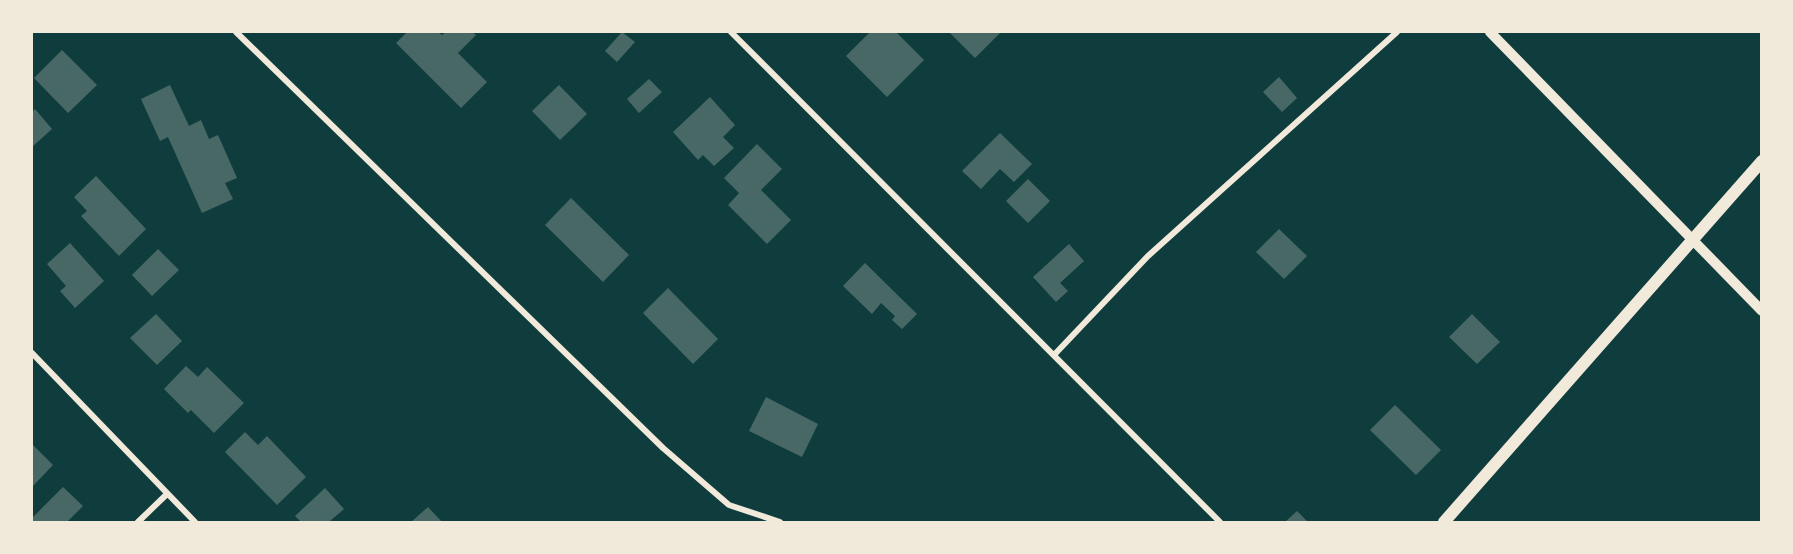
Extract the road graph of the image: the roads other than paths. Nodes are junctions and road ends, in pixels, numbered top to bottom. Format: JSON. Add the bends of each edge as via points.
{"nodes":[{"id":1,"x":236,"y":32,"type":"edge"},
{"id":2,"x":731,"y":32,"type":"edge"},
{"id":3,"x":1397,"y":32,"type":"edge"},
{"id":4,"x":1490,"y":32,"type":"edge"},
{"id":5,"x":1761,"y":161,"type":"edge"},
{"id":6,"x":1692,"y":239,"type":"junction"},
{"id":7,"x":1761,"y":311,"type":"edge"},
{"id":8,"x":32,"y":353,"type":"edge"},
{"id":9,"x":1054,"y":355,"type":"junction"},
{"id":10,"x":167,"y":494,"type":"junction"},
{"id":11,"x":138,"y":522,"type":"edge"},
{"id":12,"x":195,"y":522,"type":"edge"},
{"id":13,"x":780,"y":522,"type":"edge"},
{"id":14,"x":1220,"y":522,"type":"edge"},
{"id":15,"x":1444,"y":522,"type":"edge"}],
"edges":[{"from":1,"to":13,"type":"street","via":[[663,448],[729,505]]},
{"from":2,"to":9,"type":"street"},
{"from":3,"to":9,"type":"street","via":[[1148,256]]},
{"from":4,"to":6,"type":"street"},
{"from":5,"to":6,"type":"main road"},
{"from":6,"to":7,"type":"street"},
{"from":6,"to":15,"type":"main road"},
{"from":8,"to":10,"type":"street"},
{"from":9,"to":14,"type":"street"},
{"from":10,"to":11,"type":"street"},
{"from":10,"to":12,"type":"street"}]}
